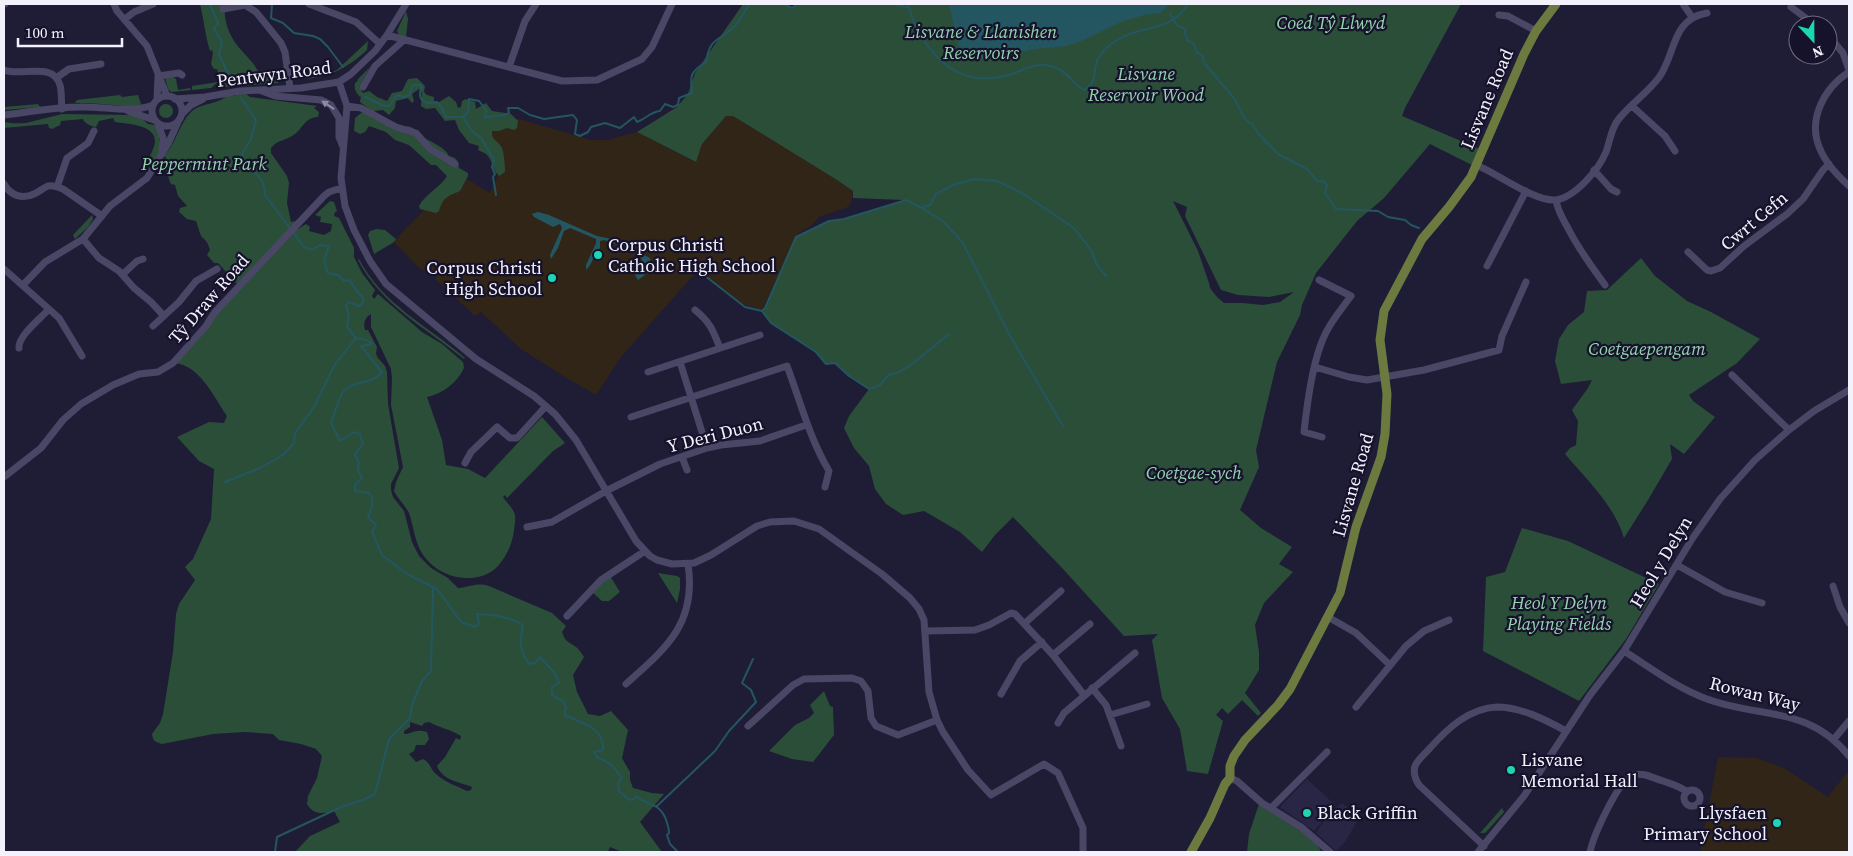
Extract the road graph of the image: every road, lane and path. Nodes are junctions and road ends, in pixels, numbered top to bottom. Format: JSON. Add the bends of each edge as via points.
{"nodes":[{"id":1,"x":114,"y":4,"type":"edge"},
{"id":2,"x":153,"y":4,"type":"edge"},
{"id":3,"x":310,"y":4,"type":"edge"},
{"id":4,"x":406,"y":4,"type":"edge"},
{"id":5,"x":536,"y":4,"type":"edge"},
{"id":6,"x":672,"y":4,"type":"edge"},
{"id":7,"x":1556,"y":4,"type":"edge"},
{"id":8,"x":1683,"y":4,"type":"edge"},
{"id":9,"x":1791,"y":8,"type":"dead end"},
{"id":10,"x":224,"y":9,"type":"dead end"},
{"id":11,"x":1707,"y":13,"type":"dead end"},
{"id":12,"x":1499,"y":15,"type":"dead end"},
{"id":13,"x":1801,"y":15,"type":"edge"},
{"id":14,"x":1692,"y":17,"type":"junction"},
{"id":15,"x":124,"y":19,"type":"junction"},
{"id":16,"x":1536,"y":31,"type":"junction"},
{"id":17,"x":387,"y":35,"type":"junction"},
{"id":18,"x":404,"y":40,"type":"junction"},
{"id":19,"x":380,"y":44,"type":"junction"},
{"id":20,"x":1838,"y":47,"type":"edge"},
{"id":21,"x":101,"y":64,"type":"dead end"},
{"id":22,"x":509,"y":67,"type":"junction"},
{"id":23,"x":4,"y":70,"type":"edge"},
{"id":24,"x":1849,"y":71,"type":"edge"},
{"id":25,"x":182,"y":75,"type":"dead end"},
{"id":26,"x":158,"y":76,"type":"junction"},
{"id":27,"x":56,"y":78,"type":"junction"},
{"id":28,"x":339,"y":82,"type":"junction"},
{"id":29,"x":363,"y":87,"type":"dead end"},
{"id":30,"x":290,"y":88,"type":"junction"},
{"id":31,"x":260,"y":90,"type":"junction"},
{"id":32,"x":167,"y":96,"type":"junction"},
{"id":33,"x":205,"y":97,"type":"junction"},
{"id":34,"x":175,"y":98,"type":"junction"},
{"id":35,"x":155,"y":102,"type":"junction"},
{"id":36,"x":348,"y":106,"type":"junction"},
{"id":37,"x":1632,"y":106,"type":"junction"},
{"id":38,"x":62,"y":108,"type":"junction"},
{"id":39,"x":125,"y":110,"type":"junction"},
{"id":40,"x":4,"y":114,"type":"edge"},
{"id":41,"x":182,"y":114,"type":"junction"},
{"id":42,"x":156,"y":122,"type":"junction"},
{"id":43,"x":178,"y":122,"type":"junction"},
{"id":44,"x":94,"y":131,"type":"dead end"},
{"id":45,"x":344,"y":148,"type":"junction"},
{"id":46,"x":162,"y":151,"type":"junction"},
{"id":47,"x":1675,"y":151,"type":"dead end"},
{"id":48,"x":455,"y":164,"type":"dead end"},
{"id":49,"x":1476,"y":164,"type":"junction"},
{"id":50,"x":1829,"y":164,"type":"junction"},
{"id":51,"x":1594,"y":170,"type":"junction"},
{"id":52,"x":4,"y":184,"type":"edge"},
{"id":53,"x":1849,"y":186,"type":"edge"},
{"id":54,"x":58,"y":187,"type":"junction"},
{"id":55,"x":341,"y":188,"type":"junction"},
{"id":56,"x":1526,"y":191,"type":"junction"},
{"id":57,"x":1617,"y":192,"type":"dead end"},
{"id":58,"x":1556,"y":200,"type":"junction"},
{"id":59,"x":102,"y":216,"type":"junction"},
{"id":60,"x":83,"y":239,"type":"junction"},
{"id":61,"x":1688,"y":252,"type":"dead end"},
{"id":62,"x":143,"y":259,"type":"dead end"},
{"id":63,"x":1487,"y":266,"type":"dead end"},
{"id":64,"x":4,"y":269,"type":"edge"},
{"id":65,"x":217,"y":269,"type":"dead end"},
{"id":66,"x":123,"y":274,"type":"junction"},
{"id":67,"x":1320,"y":280,"type":"dead end"},
{"id":68,"x":1526,"y":282,"type":"dead end"},
{"id":69,"x":23,"y":285,"type":"junction"},
{"id":70,"x":1605,"y":285,"type":"dead end"},
{"id":71,"x":49,"y":309,"type":"junction"},
{"id":72,"x":695,"y":310,"type":"dead end"},
{"id":73,"x":164,"y":316,"type":"junction"},
{"id":74,"x":153,"y":326,"type":"dead end"},
{"id":75,"x":760,"y":335,"type":"dead end"},
{"id":76,"x":19,"y":348,"type":"dead end"},
{"id":77,"x":720,"y":348,"type":"junction"},
{"id":78,"x":82,"y":356,"type":"dead end"},
{"id":79,"x":680,"y":362,"type":"junction"},
{"id":80,"x":1315,"y":367,"type":"junction"},
{"id":81,"x":648,"y":372,"type":"dead end"},
{"id":82,"x":1732,"y":375,"type":"dead end"},
{"id":83,"x":1385,"y":377,"type":"junction"},
{"id":84,"x":1849,"y":390,"type":"edge"},
{"id":85,"x":691,"y":396,"type":"junction"},
{"id":86,"x":546,"y":406,"type":"junction"},
{"id":87,"x":631,"y":417,"type":"dead end"},
{"id":88,"x":806,"y":425,"type":"junction"},
{"id":89,"x":1789,"y":430,"type":"junction"},
{"id":90,"x":1322,"y":437,"type":"dead end"},
{"id":91,"x":707,"y":448,"type":"junction"},
{"id":92,"x":682,"y":457,"type":"junction"},
{"id":93,"x":465,"y":463,"type":"dead end"},
{"id":94,"x":687,"y":470,"type":"dead end"},
{"id":95,"x":4,"y":477,"type":"edge"},
{"id":96,"x":825,"y":487,"type":"dead end"},
{"id":97,"x":606,"y":491,"type":"junction"},
{"id":98,"x":527,"y":527,"type":"dead end"},
{"id":99,"x":645,"y":551,"type":"junction"},
{"id":100,"x":688,"y":564,"type":"junction"},
{"id":101,"x":1677,"y":565,"type":"junction"},
{"id":102,"x":1833,"y":586,"type":"dead end"},
{"id":103,"x":1061,"y":591,"type":"dead end"},
{"id":104,"x":1762,"y":603,"type":"dead end"},
{"id":105,"x":567,"y":616,"type":"dead end"},
{"id":106,"x":1328,"y":618,"type":"junction"},
{"id":107,"x":1448,"y":620,"type":"dead end"},
{"id":108,"x":1025,"y":623,"type":"junction"},
{"id":109,"x":1849,"y":623,"type":"edge"},
{"id":110,"x":1090,"y":624,"type":"dead end"},
{"id":111,"x":926,"y":631,"type":"junction"},
{"id":112,"x":1042,"y":642,"type":"junction"},
{"id":113,"x":1624,"y":651,"type":"junction"},
{"id":114,"x":1135,"y":653,"type":"dead end"},
{"id":115,"x":1053,"y":655,"type":"junction"},
{"id":116,"x":1390,"y":665,"type":"junction"},
{"id":117,"x":626,"y":684,"type":"dead end"},
{"id":118,"x":1092,"y":688,"type":"junction"},
{"id":119,"x":1001,"y":694,"type":"dead end"},
{"id":120,"x":1084,"y":695,"type":"junction"},
{"id":121,"x":1147,"y":704,"type":"dead end"},
{"id":122,"x":1356,"y":707,"type":"dead end"},
{"id":123,"x":1110,"y":715,"type":"junction"},
{"id":124,"x":937,"y":720,"type":"junction"},
{"id":125,"x":1849,"y":721,"type":"edge"},
{"id":126,"x":1058,"y":723,"type":"dead end"},
{"id":127,"x":748,"y":726,"type":"dead end"},
{"id":128,"x":1566,"y":731,"type":"junction"},
{"id":129,"x":1834,"y":739,"type":"junction"},
{"id":130,"x":1121,"y":746,"type":"dead end"},
{"id":131,"x":1327,"y":752,"type":"dead end"},
{"id":132,"x":1849,"y":756,"type":"edge"},
{"id":133,"x":1230,"y":778,"type":"junction"},
{"id":134,"x":1687,"y":792,"type":"dead end"},
{"id":135,"x":1272,"y":808,"type":"junction"},
{"id":136,"x":1484,"y":846,"type":"junction"},
{"id":137,"x":1083,"y":852,"type":"edge"},
{"id":138,"x":1191,"y":852,"type":"edge"},
{"id":139,"x":1330,"y":852,"type":"edge"},
{"id":140,"x":1478,"y":852,"type":"edge"},
{"id":141,"x":1590,"y":852,"type":"edge"}],
"edges":[{"from":1,"to":15,"type":"street"},
{"from":2,"to":15,"type":"street"},
{"from":3,"to":19,"type":"street","via":[[356,22]]},
{"from":4,"to":17,"type":"street","name":"Pentwyn Road"},
{"from":5,"to":22,"type":"street","via":[[525,21]]},
{"from":6,"to":22,"type":"street","via":[[648,54],[636,63],[597,80],[562,81]]},
{"from":7,"to":16,"type":"main road","name":"Lisvane Road"},
{"from":8,"to":14,"type":"street"},
{"from":9,"to":13,"type":"street"},
{"from":10,"to":30,"type":"street","via":[[245,5],[256,12],[281,42]]},
{"from":11,"to":14,"type":"street"},
{"from":12,"to":16,"type":"street","via":[[1508,16]]},
{"from":14,"to":37,"type":"street","via":[[1679,33],[1659,77]]},
{"from":15,"to":26,"type":"street","via":[[147,46]]},
{"from":16,"to":49,"type":"main road","name":"Lisvane Road","via":[[1515,71]]},
{"from":17,"to":18,"type":"street"},
{"from":17,"to":19,"type":"street","name":"Pentwyn Road"},
{"from":18,"to":22,"type":"street"},
{"from":18,"to":29,"type":"street","via":[[375,66]]},
{"from":19,"to":28,"type":"street","name":"Pentwyn Road","via":[[365,62]]},
{"from":20,"to":24,"type":"street"},
{"from":21,"to":27,"type":"street","via":[[69,68]]},
{"from":23,"to":27,"type":"street","via":[[14,74],[42,71]]},
{"from":24,"to":50,"type":"street","via":[[1833,84],[1818,112],[1818,144]]},
{"from":25,"to":26,"type":"street"},
{"from":26,"to":32,"type":"street"},
{"from":26,"to":35,"type":"street"},
{"from":27,"to":38,"type":"street"},
{"from":28,"to":30,"type":"street","name":"Pentwyn Road"},
{"from":28,"to":36,"type":"street"},
{"from":30,"to":31,"type":"street","name":"Pentwyn Road"},
{"from":31,"to":33,"type":"street","name":"Pentwyn Road"},
{"from":45,"to":31,"type":"street","one_way":true,"via":[[339,137],[339,118],[327,103],[275,96]]},
{"from":32,"to":34,"type":"street"},
{"from":32,"to":35,"type":"street"},
{"from":33,"to":34,"type":"street","name":"Pentwyn Road"},
{"from":33,"to":41,"type":"street","name":"Pentwyn Road"},
{"from":34,"to":41,"type":"street","via":[[181,105]]},
{"from":35,"to":39,"type":"street","via":[[142,109]]},
{"from":35,"to":42,"type":"street","via":[[152,115]]},
{"from":36,"to":45,"type":"street"},
{"from":36,"to":48,"type":"street","via":[[361,108],[396,127],[416,133],[430,149]]},
{"from":37,"to":47,"type":"street","via":[[1665,136]]},
{"from":37,"to":51,"type":"street","via":[[1614,126],[1605,155]]},
{"from":38,"to":39,"type":"street"},
{"from":38,"to":40,"type":"street"},
{"from":39,"to":42,"type":"street"},
{"from":41,"to":43,"type":"street"},
{"from":42,"to":43,"type":"street","via":[[168,126]]},
{"from":42,"to":46,"type":"street","via":[[163,138]]},
{"from":43,"to":46,"type":"street"},
{"from":44,"to":54,"type":"street","via":[[88,144],[67,158]]},
{"from":45,"to":55,"type":"street"},
{"from":46,"to":59,"type":"street","via":[[147,178],[114,202]]},
{"from":49,"to":56,"type":"street"},
{"from":49,"to":83,"type":"main road","name":"Lisvane Road","via":[[1466,185],[1422,240],[1384,311],[1380,340]]},
{"from":50,"to":53,"type":"street"},
{"from":50,"to":61,"type":"street","name":"Cwrt Cefn","via":[[1799,204],[1720,268],[1707,270]]},
{"from":51,"to":57,"type":"street"},
{"from":51,"to":58,"type":"street","via":[[1572,194]]},
{"from":52,"to":54,"type":"street","via":[[11,193],[23,196],[46,187]]},
{"from":54,"to":59,"type":"street"},
{"from":55,"to":86,"type":"street","via":[[354,230],[386,284],[476,359]]},
{"from":55,"to":95,"type":"street","name":"Tŷ Draw Road","via":[[327,194],[288,234],[215,312],[173,363],[158,372],[139,374],[113,385],[81,404],[62,420],[41,448]]},
{"from":56,"to":58,"type":"street"},
{"from":56,"to":63,"type":"street"},
{"from":58,"to":70,"type":"street","via":[[1559,215],[1575,244]]},
{"from":59,"to":60,"type":"street"},
{"from":60,"to":66,"type":"street","via":[[102,261]]},
{"from":60,"to":69,"type":"street","via":[[45,262]]},
{"from":62,"to":66,"type":"street"},
{"from":64,"to":69,"type":"street"},
{"from":65,"to":73,"type":"street","via":[[196,281]]},
{"from":66,"to":73,"type":"street"},
{"from":67,"to":80,"type":"street","via":[[1351,296],[1329,327]]},
{"from":68,"to":83,"type":"street","via":[[1499,350]]},
{"from":69,"to":71,"type":"street"},
{"from":71,"to":76,"type":"street","via":[[22,335]]},
{"from":71,"to":78,"type":"street","via":[[62,322]]},
{"from":72,"to":77,"type":"street","via":[[712,326]]},
{"from":73,"to":74,"type":"street"},
{"from":75,"to":77,"type":"street"},
{"from":77,"to":79,"type":"street"},
{"from":79,"to":81,"type":"street"},
{"from":79,"to":85,"type":"street"},
{"from":80,"to":83,"type":"street","via":[[1367,380]]},
{"from":80,"to":90,"type":"street","via":[[1304,432]]},
{"from":82,"to":89,"type":"street"},
{"from":83,"to":106,"type":"main road","name":"Lisvane Road","via":[[1387,415],[1381,457],[1356,527],[1342,588]]},
{"from":84,"to":89,"type":"street","name":"Heol y Delyn"},
{"from":85,"to":87,"type":"street"},
{"from":85,"to":88,"type":"street","via":[[787,366]]},
{"from":85,"to":91,"type":"street"},
{"from":86,"to":93,"type":"street","via":[[518,438],[510,438],[497,427],[471,452]]},
{"from":86,"to":97,"type":"street","via":[[572,435]]},
{"from":88,"to":91,"type":"street","name":"Y Deri Duon","via":[[760,441]]},
{"from":88,"to":96,"type":"street","via":[[829,471]]},
{"from":89,"to":101,"type":"street","name":"Heol y Delyn","via":[[1725,492]]},
{"from":91,"to":92,"type":"street","name":"Y Deri Duon"},
{"from":92,"to":94,"type":"street"},
{"from":92,"to":97,"type":"street","name":"Y Deri Duon","via":[[651,468]]},
{"from":97,"to":98,"type":"street","name":"Y Deri Duon","via":[[552,522]]},
{"from":97,"to":99,"type":"street"},
{"from":99,"to":100,"type":"street","via":[[657,560]]},
{"from":99,"to":105,"type":"street","via":[[601,580]]},
{"from":100,"to":111,"type":"street","via":[[702,560],[758,526],[781,521],[807,524],[882,574],[910,598],[922,615]]},
{"from":100,"to":117,"type":"street","via":[[689,596],[681,625],[666,647]]},
{"from":101,"to":104,"type":"street","via":[[1725,592]]},
{"from":101,"to":113,"type":"street","name":"Heol y Delyn"},
{"from":102,"to":109,"type":"street"},
{"from":103,"to":108,"type":"street"},
{"from":106,"to":116,"type":"street","via":[[1356,633]]},
{"from":106,"to":133,"type":"main road","name":"Lisvane Road","via":[[1290,688],[1234,756]]},
{"from":107,"to":116,"type":"street","via":[[1416,637]]},
{"from":108,"to":111,"type":"street","via":[[1011,613],[975,630]]},
{"from":108,"to":112,"type":"street"},
{"from":110,"to":115,"type":"street"},
{"from":111,"to":124,"type":"street","via":[[929,692]]},
{"from":112,"to":115,"type":"street"},
{"from":112,"to":119,"type":"street","via":[[1020,660]]},
{"from":113,"to":128,"type":"street","name":"Heol y Delyn"},
{"from":113,"to":129,"type":"street","name":"Rowan Way","via":[[1699,697],[1796,718]]},
{"from":114,"to":118,"type":"street"},
{"from":115,"to":120,"type":"street"},
{"from":116,"to":122,"type":"street"},
{"from":118,"to":120,"type":"street"},
{"from":118,"to":123,"type":"street"},
{"from":120,"to":126,"type":"street"},
{"from":121,"to":123,"type":"street"},
{"from":123,"to":130,"type":"street"},
{"from":124,"to":127,"type":"street","via":[[898,735],[876,726],[870,718],[868,691],[860,680],[804,679],[792,685]]},
{"from":124,"to":137,"type":"street","via":[[968,770],[991,795],[1044,764],[1058,773],[1082,828]]},
{"from":125,"to":129,"type":"street"},
{"from":128,"to":136,"type":"street","name":"Heol y Delyn","via":[[1524,796]]},
{"from":128,"to":136,"type":"street","via":[[1516,710],[1486,709],[1455,724],[1418,760],[1415,777],[1419,785]]},
{"from":129,"to":132,"type":"street","name":"Rowan Way"},
{"from":131,"to":135,"type":"street"},
{"from":133,"to":135,"type":"street"},
{"from":133,"to":138,"type":"main road","name":"Lisvane Road"},
{"from":134,"to":141,"type":"street","via":[[1649,776],[1634,774],[1629,777],[1615,796]]},
{"from":135,"to":139,"type":"street"},
{"from":136,"to":140,"type":"street","name":"Heol y Delyn"}]}
